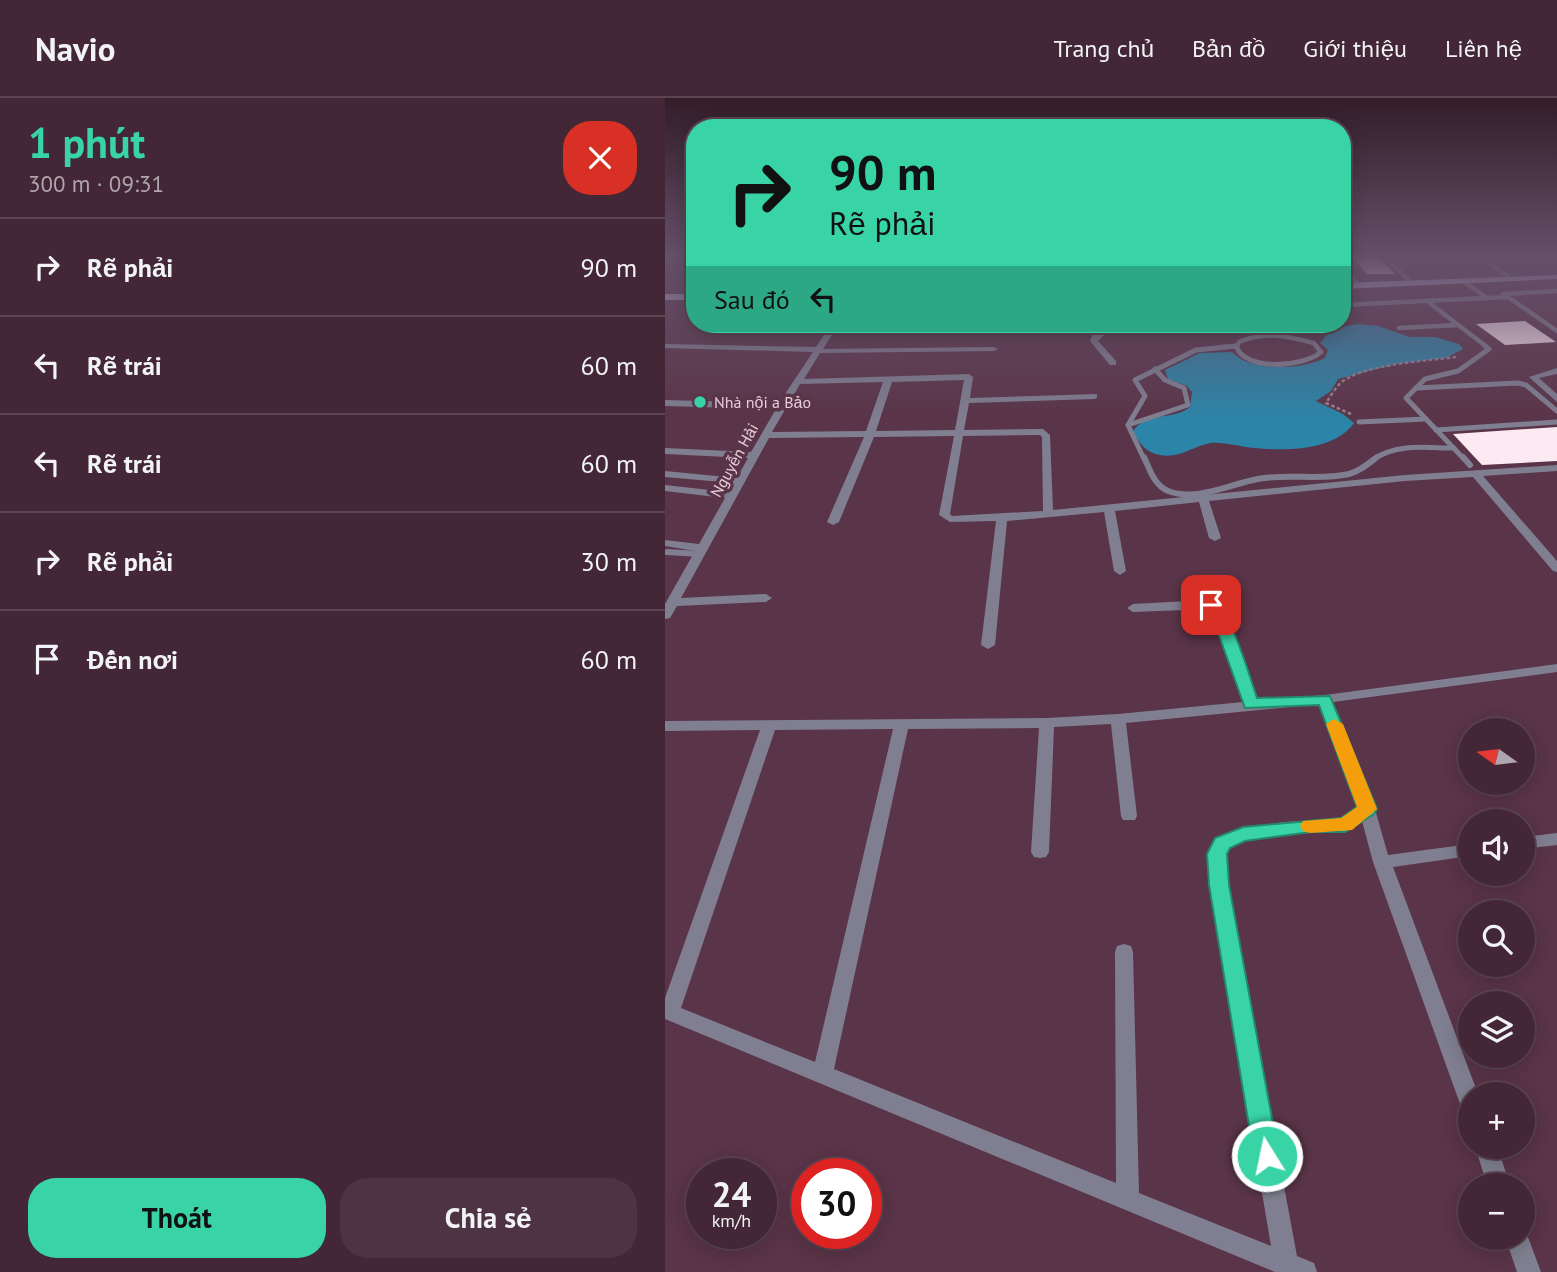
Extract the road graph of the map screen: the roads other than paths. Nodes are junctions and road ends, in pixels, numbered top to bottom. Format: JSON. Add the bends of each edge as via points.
{"nodes":[{"id":1,"x":1442,"y":313,"type":"edge"},
{"id":2,"x":1531,"y":313,"type":"edge"},
{"id":3,"x":1458,"y":325,"type":"junction"},
{"id":4,"x":1399,"y":328,"type":"dead end"},
{"id":5,"x":1557,"y":331,"type":"edge"},
{"id":6,"x":829,"y":333,"type":"edge"},
{"id":7,"x":1101,"y":333,"type":"edge"},
{"id":8,"x":1265,"y":335,"type":"joint"},
{"id":9,"x":665,"y":346,"type":"edge"},
{"id":10,"x":1236,"y":346,"type":"junction"},
{"id":11,"x":994,"y":349,"type":"dead end"},
{"id":12,"x":817,"y":350,"type":"junction"},
{"id":13,"x":1113,"y":363,"type":"dead end"},
{"id":14,"x":1154,"y":369,"type":"junction"},
{"id":15,"x":1557,"y":371,"type":"edge"},
{"id":16,"x":888,"y":380,"type":"junction"},
{"id":17,"x":798,"y":382,"type":"junction"},
{"id":18,"x":1414,"y":388,"type":"junction"},
{"id":19,"x":1094,"y":396,"type":"dead end"},
{"id":20,"x":1557,"y":399,"type":"edge"},
{"id":21,"x":964,"y":401,"type":"junction"},
{"id":22,"x":665,"y":403,"type":"edge"},
{"id":23,"x":782,"y":406,"type":"junction"},
{"id":24,"x":1557,"y":411,"type":"edge"},
{"id":25,"x":1426,"y":419,"type":"junction"},
{"id":26,"x":1359,"y":422,"type":"road end"},
{"id":27,"x":1557,"y":422,"type":"edge"},
{"id":28,"x":1128,"y":425,"type":"junction"},
{"id":29,"x":1436,"y":429,"type":"junction"},
{"id":30,"x":959,"y":433,"type":"junction"},
{"id":31,"x":870,"y":434,"type":"junction"},
{"id":32,"x":766,"y":435,"type":"junction"},
{"id":33,"x":1454,"y":448,"type":"junction"},
{"id":34,"x":665,"y":451,"type":"edge"},
{"id":35,"x":755,"y":455,"type":"junction"},
{"id":36,"x":1557,"y":468,"type":"edge"},
{"id":37,"x":1473,"y":469,"type":"junction"},
{"id":38,"x":665,"y":474,"type":"edge"},
{"id":39,"x":741,"y":481,"type":"junction"},
{"id":40,"x":665,"y":488,"type":"edge"},
{"id":41,"x":665,"y":497,"type":"edge"},
{"id":42,"x":1203,"y":498,"type":"junction"},
{"id":43,"x":730,"y":500,"type":"junction"},
{"id":44,"x":1109,"y":508,"type":"junction"},
{"id":45,"x":1048,"y":514,"type":"junction"},
{"id":46,"x":1002,"y":518,"type":"junction"},
{"id":47,"x":833,"y":522,"type":"dead end"},
{"id":48,"x":1215,"y":538,"type":"dead end"},
{"id":49,"x":666,"y":548,"type":"edge"},
{"id":50,"x":701,"y":551,"type":"junction"},
{"id":51,"x":1557,"y":568,"type":"edge"},
{"id":52,"x":1120,"y":571,"type":"dead end"},
{"id":53,"x":766,"y":598,"type":"dead end"},
{"id":54,"x":668,"y":607,"type":"edge"},
{"id":55,"x":1133,"y":608,"type":"dead end"},
{"id":56,"x":988,"y":645,"type":"dead end"},
{"id":57,"x":1556,"y":670,"type":"edge"},
{"id":58,"x":1325,"y":699,"type":"junction"},
{"id":59,"x":1251,"y":704,"type":"junction"},
{"id":60,"x":1118,"y":719,"type":"junction"},
{"id":61,"x":1047,"y":723,"type":"junction"},
{"id":62,"x":902,"y":724,"type":"junction"},
{"id":63,"x":769,"y":725,"type":"junction"},
{"id":64,"x":665,"y":726,"type":"edge"},
{"id":65,"x":1367,"y":809,"type":"junction"},
{"id":66,"x":1129,"y":816,"type":"dead end"},
{"id":67,"x":1557,"y":839,"type":"edge"},
{"id":68,"x":1535,"y":842,"type":"edge"},
{"id":69,"x":1040,"y":852,"type":"dead end"},
{"id":70,"x":1458,"y":852,"type":"edge"},
{"id":71,"x":1383,"y":862,"type":"junction"},
{"id":72,"x":1124,"y":952,"type":"dead end"},
{"id":73,"x":667,"y":1011,"type":"edge"},
{"id":74,"x":822,"y":1076,"type":"junction"},
{"id":75,"x":1463,"y":1082,"type":"edge"},
{"id":76,"x":1128,"y":1198,"type":"junction"},
{"id":77,"x":1521,"y":1250,"type":"edge"},
{"id":78,"x":1295,"y":1268,"type":"edge"},
{"id":79,"x":1529,"y":1272,"type":"edge"}],
"edges":[{"from":1,"to":3,"type":"lane"},
{"from":2,"to":5,"type":"lane"},
{"from":3,"to":4,"type":"lane"},
{"from":3,"to":18,"type":"lane","via":[[1489,349],[1458,371],[1425,379]]},
{"from":6,"to":12,"type":"street","name":"Nguyễn Hải"},
{"from":7,"to":13,"type":"street","via":[[1094,341]]},
{"from":8,"to":10,"type":"lane"},
{"from":8,"to":10,"type":"lane","via":[[1305,339],[1321,352],[1309,361],[1268,363],[1244,356]]},
{"from":9,"to":12,"type":"street"},
{"from":10,"to":14,"type":"lane","via":[[1196,350]]},
{"from":11,"to":12,"type":"street"},
{"from":12,"to":17,"type":"street","name":"Nguyễn Hải"},
{"from":14,"to":28,"type":"lane","via":[[1135,380],[1144,403]]},
{"from":14,"to":28,"type":"lane","via":[[1184,388],[1188,405]]},
{"from":15,"to":20,"type":"street","via":[[1533,377]]},
{"from":16,"to":17,"type":"street"},
{"from":16,"to":21,"type":"street","via":[[967,376]]},
{"from":16,"to":31,"type":"street"},
{"from":17,"to":23,"type":"street","name":"Nguyễn Hải"},
{"from":18,"to":24,"type":"lane","via":[[1518,383]]},
{"from":18,"to":25,"type":"lane","via":[[1406,398]]},
{"from":19,"to":21,"type":"street"},
{"from":21,"to":30,"type":"street"},
{"from":22,"to":23,"type":"street"},
{"from":23,"to":32,"type":"street","name":"Nguyễn Hải"},
{"from":25,"to":26,"type":"lane"},
{"from":25,"to":29,"type":"lane"},
{"from":27,"to":29,"type":"lane"},
{"from":28,"to":33,"type":"lane","via":[[1156,482],[1179,492],[1216,490],[1268,477],[1353,473],[1384,453]]},
{"from":29,"to":33,"type":"lane"},
{"from":30,"to":31,"type":"street"},
{"from":30,"to":45,"type":"street","via":[[1045,433]]},
{"from":30,"to":46,"type":"street","via":[[944,515],[961,520]]},
{"from":31,"to":32,"type":"street"},
{"from":31,"to":47,"type":"street"},
{"from":32,"to":35,"type":"street","name":"Nguyễn Hải"},
{"from":33,"to":37,"type":"lane"},
{"from":34,"to":35,"type":"street"},
{"from":35,"to":39,"type":"street","name":"Nguyễn Hải"},
{"from":36,"to":37,"type":"street"},
{"from":37,"to":42,"type":"street"},
{"from":37,"to":51,"type":"street"},
{"from":38,"to":39,"type":"street"},
{"from":39,"to":43,"type":"street","name":"Nguyễn Hải"},
{"from":40,"to":43,"type":"street"},
{"from":41,"to":43,"type":"street"},
{"from":42,"to":44,"type":"street"},
{"from":42,"to":48,"type":"street"},
{"from":43,"to":50,"type":"street","name":"Nguyễn Hải"},
{"from":44,"to":45,"type":"street"},
{"from":44,"to":52,"type":"street"},
{"from":45,"to":46,"type":"street"},
{"from":46,"to":56,"type":"street"},
{"from":49,"to":50,"type":"street"},
{"from":50,"to":54,"type":"street","name":"Nguyễn Hải"},
{"from":53,"to":54,"type":"street"},
{"from":55,"to":59,"type":"street","via":[[1215,607]]},
{"from":57,"to":58,"type":"street"},
{"from":58,"to":59,"type":"street"},
{"from":58,"to":65,"type":"street"},
{"from":59,"to":60,"type":"street"},
{"from":60,"to":61,"type":"street"},
{"from":60,"to":66,"type":"street"},
{"from":61,"to":62,"type":"street"},
{"from":61,"to":69,"type":"street"},
{"from":62,"to":63,"type":"street"},
{"from":62,"to":74,"type":"street"},
{"from":63,"to":64,"type":"street"},
{"from":63,"to":73,"type":"street"},
{"from":65,"to":71,"type":"street"},
{"from":65,"to":78,"type":"street","via":[[1345,825],[1243,834],[1222,843],[1217,854],[1219,885]]},
{"from":67,"to":68,"type":"street"},
{"from":70,"to":71,"type":"street"},
{"from":71,"to":75,"type":"street"},
{"from":72,"to":76,"type":"street"},
{"from":73,"to":74,"type":"street"},
{"from":74,"to":76,"type":"street"},
{"from":76,"to":78,"type":"street"},
{"from":77,"to":79,"type":"street"}]}
